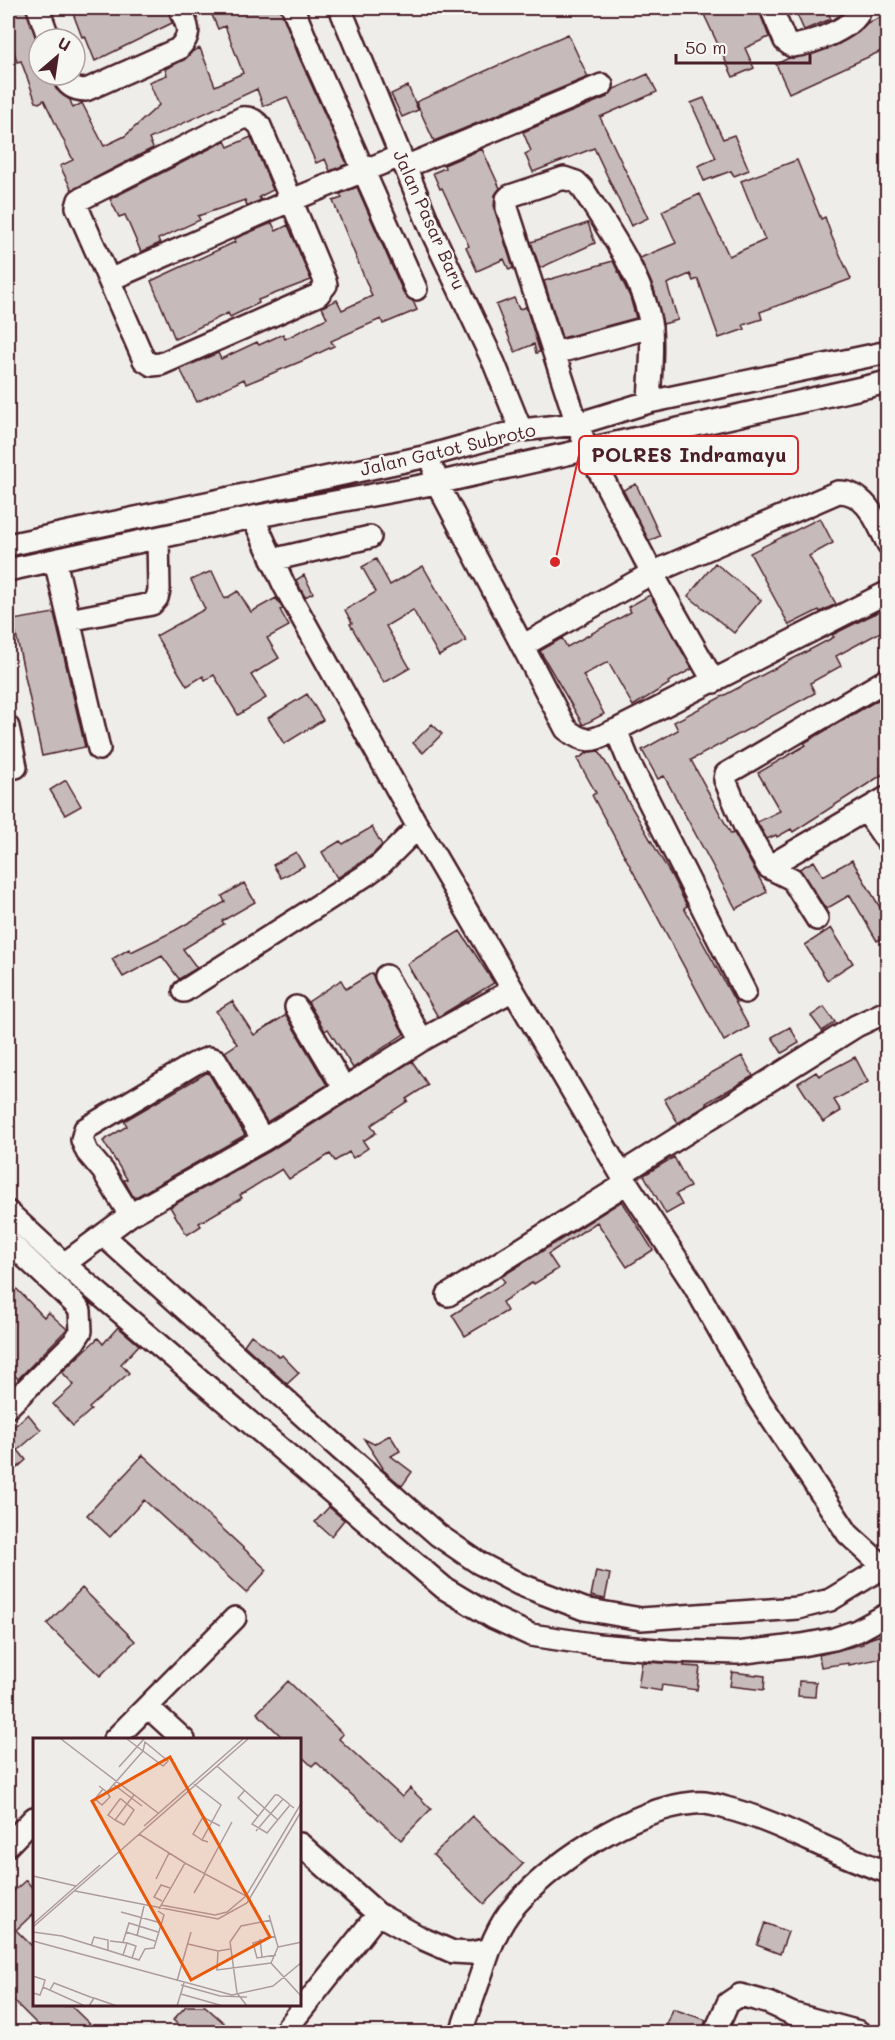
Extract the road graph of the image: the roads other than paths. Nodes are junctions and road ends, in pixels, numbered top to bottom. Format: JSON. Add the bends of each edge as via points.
{"nodes":[{"id":1,"x":38,"y":8,"type":"edge"},
{"id":2,"x":180,"y":8,"type":"edge"},
{"id":3,"x":293,"y":8,"type":"edge"},
{"id":4,"x":340,"y":8,"type":"edge"},
{"id":5,"x":771,"y":8,"type":"edge"},
{"id":6,"x":860,"y":8,"type":"edge"},
{"id":7,"x":45,"y":27,"type":"edge"},
{"id":8,"x":602,"y":85,"type":"dead end"},
{"id":9,"x":73,"y":87,"type":"edge"},
{"id":10,"x":403,"y":161,"type":"junction"},
{"id":11,"x":363,"y":170,"type":"junction"},
{"id":12,"x":292,"y":200,"type":"junction"},
{"id":13,"x":110,"y":280,"type":"junction"},
{"id":14,"x":416,"y":289,"type":"dead end"},
{"id":15,"x":651,"y":327,"type":"junction"},
{"id":16,"x":888,"y":352,"type":"edge"},
{"id":17,"x":555,"y":353,"type":"junction"},
{"id":18,"x":888,"y":382,"type":"edge"},
{"id":19,"x":649,"y":402,"type":"junction"},
{"id":20,"x":577,"y":424,"type":"junction"},
{"id":21,"x":521,"y":430,"type":"junction"},
{"id":22,"x":588,"y":450,"type":"junction"},
{"id":23,"x":428,"y":456,"type":"junction"},
{"id":24,"x":437,"y":483,"type":"junction"},
{"id":25,"x":253,"y":517,"type":"junction"},
{"id":26,"x":370,"y":537,"type":"dead end"},
{"id":27,"x":158,"y":538,"type":"junction"},
{"id":28,"x":888,"y":544,"type":"edge"},
{"id":29,"x":8,"y":545,"type":"edge"},
{"id":30,"x":55,"y":560,"type":"junction"},
{"id":31,"x":272,"y":560,"type":"junction"},
{"id":32,"x":8,"y":570,"type":"edge"},
{"id":33,"x":652,"y":573,"type":"junction"},
{"id":34,"x":888,"y":592,"type":"edge"},
{"id":35,"x":69,"y":620,"type":"junction"},
{"id":36,"x":524,"y":645,"type":"junction"},
{"id":37,"x":888,"y":679,"type":"edge"},
{"id":38,"x":714,"y":682,"type":"junction"},
{"id":39,"x":8,"y":727,"type":"edge"},
{"id":40,"x":616,"y":730,"type":"junction"},
{"id":41,"x":99,"y":749,"type":"dead end"},
{"id":42,"x":16,"y":767,"type":"dead end"},
{"id":43,"x":888,"y":796,"type":"edge"},
{"id":44,"x":866,"y":811,"type":"junction"},
{"id":45,"x":417,"y":827,"type":"junction"},
{"id":46,"x":888,"y":843,"type":"edge"},
{"id":47,"x":768,"y":867,"type":"junction"},
{"id":48,"x":817,"y":919,"type":"dead end"},
{"id":49,"x":386,"y":976,"type":"dead end"},
{"id":50,"x":513,"y":990,"type":"junction"},
{"id":51,"x":184,"y":991,"type":"dead end"},
{"id":52,"x":745,"y":992,"type":"dead end"},
{"id":53,"x":296,"y":1007,"type":"dead end"},
{"id":54,"x":888,"y":1011,"type":"edge"},
{"id":55,"x":422,"y":1040,"type":"junction"},
{"id":56,"x":344,"y":1088,"type":"junction"},
{"id":57,"x":263,"y":1140,"type":"junction"},
{"id":58,"x":624,"y":1179,"type":"junction"},
{"id":59,"x":8,"y":1212,"type":"edge"},
{"id":60,"x":130,"y":1215,"type":"junction"},
{"id":61,"x":101,"y":1238,"type":"junction"},
{"id":62,"x":8,"y":1240,"type":"edge"},
{"id":63,"x":67,"y":1262,"type":"junction"},
{"id":64,"x":448,"y":1295,"type":"dead end"},
{"id":65,"x":11,"y":1397,"type":"edge"},
{"id":66,"x":886,"y":1566,"type":"edge"},
{"id":67,"x":888,"y":1614,"type":"edge"},
{"id":68,"x":235,"y":1618,"type":"dead end"},
{"id":69,"x":148,"y":1707,"type":"junction"},
{"id":70,"x":116,"y":1738,"type":"edge"},
{"id":71,"x":182,"y":1738,"type":"edge"},
{"id":72,"x":33,"y":1819,"type":"edge"},
{"id":73,"x":8,"y":1845,"type":"edge"},
{"id":74,"x":302,"y":1846,"type":"edge"},
{"id":75,"x":888,"y":1872,"type":"edge"},
{"id":76,"x":378,"y":1914,"type":"junction"},
{"id":77,"x":489,"y":1949,"type":"junction"},
{"id":78,"x":789,"y":2023,"type":"edge"},
{"id":79,"x":284,"y":2032,"type":"edge"},
{"id":80,"x":461,"y":2032,"type":"edge"},
{"id":81,"x":715,"y":2032,"type":"edge"},
{"id":82,"x":859,"y":2032,"type":"edge"}],
"edges":[{"from":1,"to":7,"type":"street"},
{"from":2,"to":9,"type":"street","via":[[188,32],[178,49],[86,90]]},
{"from":3,"to":11,"type":"street"},
{"from":4,"to":10,"type":"street","name":"Jalan Pasar Baru"},
{"from":5,"to":6,"type":"street","via":[[785,41],[792,46],[804,45],[852,22]]},
{"from":8,"to":10,"type":"street"},
{"from":10,"to":11,"type":"street"},
{"from":10,"to":21,"type":"street","name":"Jalan Pasar Baru"},
{"from":11,"to":12,"type":"street"},
{"from":11,"to":14,"type":"street"},
{"from":12,"to":13,"type":"street"},
{"from":12,"to":13,"type":"street","via":[[260,126],[251,118],[242,118],[79,200],[77,207]]},
{"from":12,"to":13,"type":"street","via":[[325,281],[318,295],[152,365],[144,360]]},
{"from":15,"to":17,"type":"street"},
{"from":15,"to":17,"type":"street","via":[[629,263],[584,189],[564,178],[510,196],[506,203]]},
{"from":15,"to":19,"type":"street"},
{"from":16,"to":19,"type":"street","name":"Jalan Gatot Subroto"},
{"from":17,"to":20,"type":"street"},
{"from":18,"to":22,"type":"street","name":"Jalan Gatot Subroto"},
{"from":19,"to":20,"type":"street","name":"Jalan Gatot Subroto"},
{"from":20,"to":21,"type":"street","name":"Jalan Gatot Subroto"},
{"from":20,"to":22,"type":"street"},
{"from":21,"to":23,"type":"street","name":"Jalan Gatot Subroto"},
{"from":22,"to":24,"type":"street","name":"Jalan Gatot Subroto"},
{"from":22,"to":33,"type":"street"},
{"from":23,"to":24,"type":"street"},
{"from":23,"to":29,"type":"street","name":"Jalan Gatot Subroto"},
{"from":24,"to":25,"type":"street","name":"Jalan Gatot Subroto"},
{"from":24,"to":36,"type":"street"},
{"from":25,"to":27,"type":"street","name":"Jalan Gatot Subroto"},
{"from":25,"to":31,"type":"street"},
{"from":26,"to":31,"type":"street"},
{"from":27,"to":30,"type":"street","name":"Jalan Gatot Subroto"},
{"from":27,"to":35,"type":"street","via":[[159,590],[152,604]]},
{"from":28,"to":33,"type":"street","via":[[863,501],[848,491],[838,492]]},
{"from":30,"to":32,"type":"street","name":"Jalan Gatot Subroto"},
{"from":30,"to":35,"type":"street"},
{"from":31,"to":45,"type":"street"},
{"from":33,"to":36,"type":"street"},
{"from":33,"to":38,"type":"street"},
{"from":34,"to":38,"type":"street"},
{"from":35,"to":41,"type":"street"},
{"from":36,"to":40,"type":"street","via":[[566,729],[585,739],[596,739]]},
{"from":37,"to":47,"type":"street","via":[[726,774],[744,825]]},
{"from":38,"to":40,"type":"street"},
{"from":39,"to":42,"type":"street"},
{"from":40,"to":52,"type":"street"},
{"from":43,"to":44,"type":"street"},
{"from":44,"to":46,"type":"street"},
{"from":44,"to":47,"type":"street"},
{"from":45,"to":50,"type":"street"},
{"from":45,"to":51,"type":"street","via":[[366,875]]},
{"from":47,"to":48,"type":"street","via":[[792,879]]},
{"from":49,"to":55,"type":"street"},
{"from":50,"to":55,"type":"street"},
{"from":50,"to":58,"type":"street"},
{"from":53,"to":56,"type":"street"},
{"from":54,"to":58,"type":"street","via":[[856,1026]]},
{"from":55,"to":56,"type":"street"},
{"from":56,"to":57,"type":"street"},
{"from":57,"to":60,"type":"street"},
{"from":57,"to":60,"type":"street","via":[[216,1060],[209,1058],[194,1064],[83,1133],[87,1152]]},
{"from":58,"to":64,"type":"street"},
{"from":58,"to":66,"type":"street","via":[[695,1287],[759,1401],[816,1487],[848,1534]]},
{"from":59,"to":63,"type":"street"},
{"from":60,"to":61,"type":"street"},
{"from":61,"to":63,"type":"street"},
{"from":61,"to":66,"type":"street","via":[[438,1535],[519,1584],[584,1609],[641,1619],[798,1608],[830,1600]]},
{"from":62,"to":65,"type":"street","via":[[75,1304],[82,1318],[74,1342]]},
{"from":63,"to":67,"type":"street","via":[[444,1588],[531,1635],[598,1645],[737,1653],[834,1639]]},
{"from":68,"to":69,"type":"street"},
{"from":69,"to":70,"type":"street"},
{"from":69,"to":71,"type":"street"},
{"from":72,"to":73,"type":"street"},
{"from":74,"to":76,"type":"street"},
{"from":75,"to":77,"type":"street","via":[[725,1807],[696,1803],[668,1808],[628,1822],[567,1858],[509,1913]]},
{"from":76,"to":77,"type":"street","via":[[453,1952]]},
{"from":76,"to":79,"type":"street"},
{"from":77,"to":80,"type":"street"},
{"from":78,"to":81,"type":"street","via":[[769,2003],[740,1995],[728,2003]]},
{"from":78,"to":82,"type":"street"}]}
